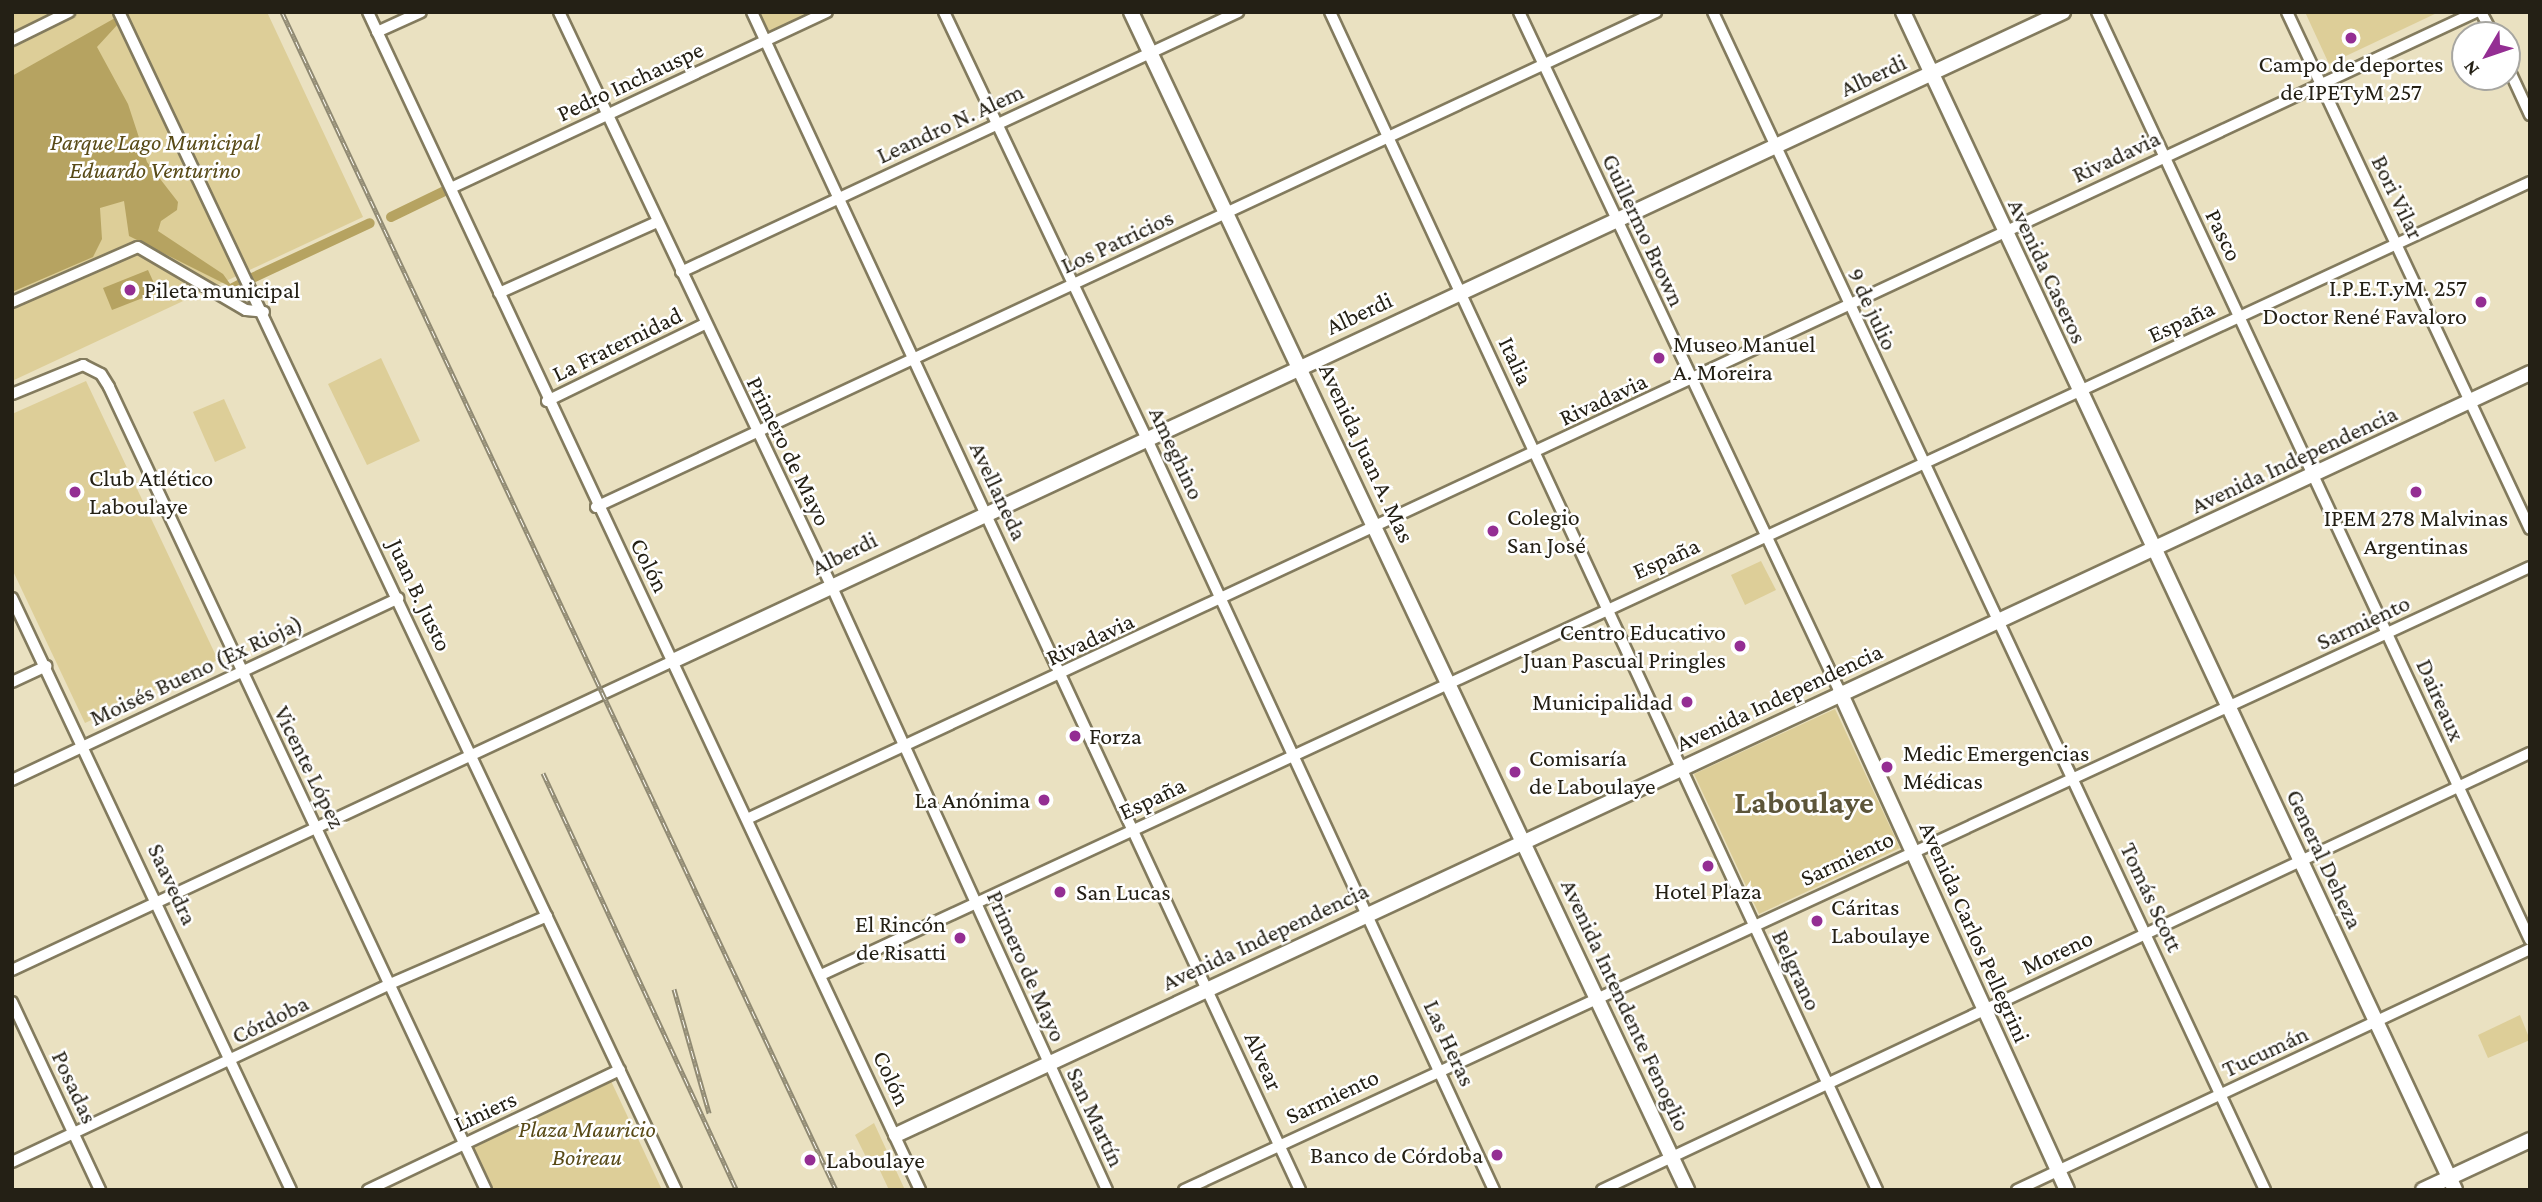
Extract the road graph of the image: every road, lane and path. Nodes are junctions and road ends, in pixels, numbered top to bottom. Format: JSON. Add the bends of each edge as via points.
{"nodes":[{"id":1,"x":69,"y":12,"type":"edge"},
{"id":2,"x":368,"y":12,"type":"edge"},
{"id":3,"x":421,"y":12,"type":"edge"},
{"id":4,"x":559,"y":12,"type":"edge"},
{"id":5,"x":752,"y":12,"type":"edge"},
{"id":6,"x":827,"y":12,"type":"edge"},
{"id":7,"x":944,"y":12,"type":"edge"},
{"id":8,"x":1131,"y":12,"type":"edge"},
{"id":9,"x":1238,"y":12,"type":"edge"},
{"id":10,"x":1330,"y":12,"type":"edge"},
{"id":11,"x":1520,"y":12,"type":"edge"},
{"id":12,"x":1656,"y":12,"type":"edge"},
{"id":13,"x":1713,"y":12,"type":"edge"},
{"id":14,"x":1903,"y":12,"type":"edge"},
{"id":15,"x":2063,"y":12,"type":"edge"},
{"id":16,"x":2097,"y":12,"type":"edge"},
{"id":17,"x":2287,"y":12,"type":"edge"},
{"id":18,"x":2476,"y":12,"type":"edge"},
{"id":19,"x":122,"y":15,"type":"edge"},
{"id":20,"x":377,"y":32,"type":"junction"},
{"id":21,"x":12,"y":40,"type":"edge"},
{"id":22,"x":765,"y":41,"type":"junction"},
{"id":23,"x":1151,"y":53,"type":"junction"},
{"id":24,"x":1544,"y":65,"type":"junction"},
{"id":25,"x":1931,"y":74,"type":"junction"},
{"id":26,"x":2320,"y":84,"type":"junction"},
{"id":27,"x":2519,"y":91,"type":"edge"},
{"id":28,"x":607,"y":115,"type":"junction"},
{"id":29,"x":2530,"y":115,"type":"edge"},
{"id":30,"x":997,"y":124,"type":"junction"},
{"id":31,"x":1386,"y":138,"type":"junction"},
{"id":32,"x":1776,"y":145,"type":"junction"},
{"id":33,"x":2163,"y":157,"type":"junction"},
{"id":34,"x":2530,"y":183,"type":"edge"},
{"id":35,"x":451,"y":188,"type":"junction"},
{"id":36,"x":840,"y":198,"type":"junction"},
{"id":37,"x":1228,"y":212,"type":"junction"},
{"id":38,"x":1615,"y":219,"type":"junction"},
{"id":39,"x":657,"y":222,"type":"junction"},
{"id":40,"x":2004,"y":230,"type":"junction"},
{"id":41,"x":2397,"y":244,"type":"junction"},
{"id":42,"x":681,"y":272,"type":"junction"},
{"id":43,"x":1073,"y":284,"type":"junction"},
{"id":44,"x":1460,"y":292,"type":"junction"},
{"id":45,"x":499,"y":293,"type":"junction"},
{"id":46,"x":12,"y":302,"type":"edge"},
{"id":47,"x":1848,"y":306,"type":"junction"},
{"id":48,"x":264,"y":312,"type":"junction"},
{"id":49,"x":2240,"y":316,"type":"junction"},
{"id":50,"x":705,"y":324,"type":"junction"},
{"id":51,"x":914,"y":359,"type":"junction"},
{"id":52,"x":1301,"y":365,"type":"junction"},
{"id":53,"x":2530,"y":373,"type":"edge"},
{"id":54,"x":1692,"y":380,"type":"junction"},
{"id":55,"x":2080,"y":391,"type":"junction"},
{"id":56,"x":12,"y":394,"type":"edge"},
{"id":57,"x":547,"y":401,"type":"junction"},
{"id":58,"x":2470,"y":401,"type":"junction"},
{"id":59,"x":756,"y":433,"type":"junction"},
{"id":60,"x":1146,"y":437,"type":"junction"},
{"id":61,"x":1536,"y":454,"type":"junction"},
{"id":62,"x":1924,"y":465,"type":"junction"},
{"id":63,"x":2314,"y":477,"type":"junction"},
{"id":64,"x":596,"y":507,"type":"junction"},
{"id":65,"x":985,"y":512,"type":"junction"},
{"id":66,"x":1376,"y":529,"type":"junction"},
{"id":67,"x":2530,"y":529,"type":"edge"},
{"id":68,"x":1765,"y":537,"type":"junction"},
{"id":69,"x":2153,"y":548,"type":"junction"},
{"id":70,"x":2530,"y":567,"type":"edge"},
{"id":71,"x":831,"y":585,"type":"junction"},
{"id":72,"x":12,"y":598,"type":"edge"},
{"id":73,"x":398,"y":598,"type":"junction"},
{"id":74,"x":1223,"y":601,"type":"junction"},
{"id":75,"x":1606,"y":608,"type":"junction"},
{"id":76,"x":2000,"y":622,"type":"junction"},
{"id":77,"x":2388,"y":634,"type":"junction"},
{"id":78,"x":675,"y":660,"type":"junction"},
{"id":79,"x":46,"y":666,"type":"junction"},
{"id":80,"x":239,"y":671,"type":"junction"},
{"id":81,"x":1064,"y":674,"type":"junction"},
{"id":82,"x":12,"y":682,"type":"edge"},
{"id":83,"x":1451,"y":684,"type":"junction"},
{"id":84,"x":1840,"y":692,"type":"junction"},
{"id":85,"x":2228,"y":708,"type":"junction"},
{"id":86,"x":85,"y":746,"type":"junction"},
{"id":87,"x":904,"y":748,"type":"junction"},
{"id":88,"x":2530,"y":753,"type":"edge"},
{"id":89,"x":1293,"y":755,"type":"junction"},
{"id":90,"x":472,"y":757,"type":"junction"},
{"id":91,"x":1680,"y":767,"type":"junction"},
{"id":92,"x":2074,"y":778,"type":"junction"},
{"id":93,"x":12,"y":780,"type":"edge"},
{"id":94,"x":2457,"y":787,"type":"junction"},
{"id":95,"x":747,"y":819,"type":"junction"},
{"id":96,"x":1136,"y":829,"type":"junction"},
{"id":97,"x":318,"y":830,"type":"junction"},
{"id":98,"x":1523,"y":839,"type":"junction"},
{"id":99,"x":1914,"y":850,"type":"junction"},
{"id":100,"x":2300,"y":862,"type":"junction"},
{"id":101,"x":977,"y":903,"type":"junction"},
{"id":102,"x":160,"y":904,"type":"junction"},
{"id":103,"x":1367,"y":914,"type":"junction"},
{"id":104,"x":547,"y":916,"type":"junction"},
{"id":105,"x":1753,"y":925,"type":"junction"},
{"id":106,"x":2145,"y":934,"type":"junction"},
{"id":107,"x":2530,"y":940,"type":"edge"},
{"id":108,"x":2530,"y":949,"type":"edge"},
{"id":109,"x":12,"y":970,"type":"edge"},
{"id":110,"x":821,"y":975,"type":"junction"},
{"id":111,"x":390,"y":984,"type":"junction"},
{"id":112,"x":1208,"y":987,"type":"junction"},
{"id":113,"x":1599,"y":999,"type":"junction"},
{"id":114,"x":12,"y":1002,"type":"edge"},
{"id":115,"x":1984,"y":1009,"type":"junction"},
{"id":116,"x":2377,"y":1021,"type":"junction"},
{"id":117,"x":231,"y":1061,"type":"junction"},
{"id":118,"x":1046,"y":1062,"type":"junction"},
{"id":119,"x":1439,"y":1069,"type":"junction"},
{"id":120,"x":620,"y":1070,"type":"junction"},
{"id":121,"x":1826,"y":1084,"type":"junction"},
{"id":122,"x":2222,"y":1095,"type":"junction"},
{"id":123,"x":73,"y":1133,"type":"junction"},
{"id":124,"x":896,"y":1135,"type":"junction"},
{"id":125,"x":2530,"y":1140,"type":"edge"},
{"id":126,"x":465,"y":1143,"type":"junction"},
{"id":127,"x":1278,"y":1144,"type":"junction"},
{"id":128,"x":1673,"y":1158,"type":"junction"},
{"id":129,"x":12,"y":1162,"type":"edge"},
{"id":130,"x":2058,"y":1171,"type":"junction"},
{"id":131,"x":2452,"y":1184,"type":"edge"},
{"id":132,"x":100,"y":1190,"type":"edge"},
{"id":133,"x":291,"y":1190,"type":"edge"},
{"id":134,"x":368,"y":1190,"type":"edge"},
{"id":135,"x":486,"y":1190,"type":"edge"},
{"id":136,"x":676,"y":1190,"type":"edge"},
{"id":137,"x":920,"y":1190,"type":"edge"},
{"id":138,"x":1107,"y":1190,"type":"edge"},
{"id":139,"x":1184,"y":1190,"type":"edge"},
{"id":140,"x":1300,"y":1190,"type":"edge"},
{"id":141,"x":1494,"y":1190,"type":"edge"},
{"id":142,"x":1602,"y":1190,"type":"edge"},
{"id":143,"x":1687,"y":1190,"type":"edge"},
{"id":144,"x":1877,"y":1190,"type":"edge"},
{"id":145,"x":2017,"y":1190,"type":"edge"},
{"id":146,"x":2067,"y":1190,"type":"edge"},
{"id":147,"x":2265,"y":1190,"type":"edge"},
{"id":148,"x":2423,"y":1190,"type":"edge"}],
"edges":[{"from":1,"to":21,"type":"street"},
{"from":2,"to":20,"type":"street","name":"Colón"},
{"from":3,"to":20,"type":"street"},
{"from":4,"to":28,"type":"street","name":"Primero de Mayo"},
{"from":5,"to":22,"type":"street","name":"Avellaneda"},
{"from":6,"to":22,"type":"street","name":"Pedro Inchauspe"},
{"from":7,"to":30,"type":"street","name":"Ameghino"},
{"from":8,"to":23,"type":"main road","name":"Avenida Juan A. Mas"},
{"from":9,"to":23,"type":"street","name":"Leandro N. Alem"},
{"from":10,"to":31,"type":"street","name":"Italia"},
{"from":11,"to":24,"type":"street","name":"Guillermo Brown"},
{"from":12,"to":24,"type":"street","name":"Los Patricios"},
{"from":13,"to":32,"type":"street","name":"9 de julio"},
{"from":14,"to":25,"type":"main road","name":"Avenida Caseros"},
{"from":15,"to":25,"type":"main road","name":"Alberdi"},
{"from":16,"to":33,"type":"street","name":"Pasco"},
{"from":17,"to":26,"type":"street","name":"Bori Vilar"},
{"from":18,"to":26,"type":"street","name":"Rivadavia"},
{"from":19,"to":48,"type":"street","name":"Juan B. Justo"},
{"from":20,"to":35,"type":"street","name":"Colón"},
{"from":22,"to":28,"type":"street","name":"Pedro Inchauspe"},
{"from":22,"to":36,"type":"street","name":"Avellaneda"},
{"from":23,"to":30,"type":"street","name":"Leandro N. Alem"},
{"from":23,"to":37,"type":"main road","name":"Avenida Juan A. Mas"},
{"from":24,"to":31,"type":"street","name":"Los Patricios"},
{"from":24,"to":38,"type":"street","name":"Guillermo Brown"},
{"from":25,"to":32,"type":"main road","name":"Alberdi"},
{"from":25,"to":40,"type":"main road","name":"Avenida Caseros"},
{"from":26,"to":33,"type":"street","name":"Rivadavia"},
{"from":26,"to":41,"type":"street","name":"Bori Vilar"},
{"from":27,"to":29,"type":"street"},
{"from":28,"to":35,"type":"street","name":"Pedro Inchauspe"},
{"from":28,"to":39,"type":"street","name":"Primero de Mayo"},
{"from":30,"to":36,"type":"street","name":"Leandro N. Alem"},
{"from":30,"to":43,"type":"street","name":"Ameghino"},
{"from":31,"to":37,"type":"street","name":"Los Patricios"},
{"from":31,"to":44,"type":"street","name":"Italia"},
{"from":32,"to":38,"type":"main road","name":"Alberdi"},
{"from":32,"to":47,"type":"street","name":"9 de julio"},
{"from":33,"to":40,"type":"street","name":"Rivadavia"},
{"from":33,"to":49,"type":"street","name":"Pasco"},
{"from":34,"to":41,"type":"street","name":"España"},
{"from":35,"to":45,"type":"street","name":"Colón"},
{"from":36,"to":42,"type":"street","name":"Leandro N. Alem"},
{"from":36,"to":51,"type":"street","name":"Avellaneda"},
{"from":37,"to":43,"type":"street","name":"Los Patricios"},
{"from":37,"to":52,"type":"main road","name":"Avenida Juan A. Mas"},
{"from":38,"to":44,"type":"main road","name":"Alberdi"},
{"from":38,"to":54,"type":"street","name":"Guillermo Brown"},
{"from":39,"to":42,"type":"street","name":"Primero de Mayo"},
{"from":39,"to":45,"type":"street"},
{"from":40,"to":47,"type":"street","name":"Rivadavia"},
{"from":40,"to":55,"type":"main road","name":"Avenida Caseros"},
{"from":41,"to":49,"type":"street","name":"España"},
{"from":41,"to":58,"type":"street","name":"Bori Vilar"},
{"from":42,"to":50,"type":"street","name":"Primero de Mayo"},
{"from":43,"to":51,"type":"street","name":"Los Patricios"},
{"from":43,"to":60,"type":"street","name":"Ameghino"},
{"from":44,"to":52,"type":"main road","name":"Alberdi"},
{"from":44,"to":61,"type":"street","name":"Italia"},
{"from":45,"to":57,"type":"street","name":"Colón"},
{"from":46,"to":48,"type":"street","via":[[138,247],[246,310]]},
{"from":47,"to":54,"type":"street","name":"Rivadavia"},
{"from":47,"to":62,"type":"street","name":"9 de julio"},
{"from":48,"to":73,"type":"street","name":"Juan B. Justo"},
{"from":49,"to":55,"type":"street","name":"España"},
{"from":49,"to":63,"type":"street","name":"Pasco"},
{"from":50,"to":57,"type":"street","name":"La Fraternidad"},
{"from":50,"to":59,"type":"street","name":"Primero de Mayo"},
{"from":51,"to":59,"type":"street","name":"Los Patricios"},
{"from":51,"to":65,"type":"street","name":"Avellaneda"},
{"from":52,"to":60,"type":"main road","name":"Alberdi"},
{"from":52,"to":66,"type":"main road","name":"Avenida Juan A. Mas"},
{"from":53,"to":58,"type":"main road","name":"Avenida Independencia"},
{"from":54,"to":61,"type":"street","name":"Rivadavia"},
{"from":54,"to":68,"type":"street","name":"Guillermo Brown"},
{"from":55,"to":62,"type":"street","name":"España"},
{"from":55,"to":69,"type":"main road","name":"Avenida Caseros"},
{"from":56,"to":80,"type":"street","name":"Vicente López","via":[[70,367],[91,366],[109,387]]},
{"from":57,"to":64,"type":"street","name":"Colón"},
{"from":58,"to":63,"type":"main road","name":"Avenida Independencia"},
{"from":58,"to":67,"type":"street","name":"Bori Vilar"},
{"from":59,"to":64,"type":"street","name":"Los Patricios"},
{"from":59,"to":71,"type":"street","name":"Primero de Mayo"},
{"from":60,"to":65,"type":"main road","name":"Alberdi"},
{"from":60,"to":74,"type":"street","name":"Ameghino"},
{"from":61,"to":66,"type":"street","name":"Rivadavia"},
{"from":61,"to":75,"type":"street","name":"Italia"},
{"from":62,"to":68,"type":"street","name":"España"},
{"from":62,"to":76,"type":"street","name":"9 de julio"},
{"from":63,"to":69,"type":"main road","name":"Avenida Independencia"},
{"from":63,"to":77,"type":"street","name":"Daireaux"},
{"from":64,"to":78,"type":"street","name":"Colón"},
{"from":65,"to":71,"type":"main road","name":"Alberdi"},
{"from":65,"to":81,"type":"street","name":"Avellaneda"},
{"from":66,"to":74,"type":"street","name":"Rivadavia"},
{"from":66,"to":83,"type":"main road","name":"Avenida Juan A. Mas"},
{"from":68,"to":75,"type":"street","name":"España"},
{"from":68,"to":84,"type":"street","name":"Guillermo Brown"},
{"from":69,"to":76,"type":"main road","name":"Avenida Independencia"},
{"from":69,"to":85,"type":"main road","name":"General Deheza"},
{"from":70,"to":77,"type":"street","name":"Sarmiento"},
{"from":71,"to":78,"type":"main road","name":"Alberdi"},
{"from":71,"to":87,"type":"street","name":"Primero de Mayo"},
{"from":72,"to":79,"type":"street","name":"Saavedra"},
{"from":73,"to":80,"type":"street","name":"Moisés Bueno (Ex Rioja)"},
{"from":73,"to":90,"type":"street","name":"Juan B. Justo"},
{"from":74,"to":81,"type":"street","name":"Rivadavia"},
{"from":74,"to":89,"type":"street","name":"Ameghino"},
{"from":75,"to":83,"type":"street","name":"España"},
{"from":75,"to":91,"type":"street","name":"Italia"},
{"from":76,"to":84,"type":"main road","name":"Avenida Independencia"},
{"from":76,"to":92,"type":"street","name":"Tomás Scott"},
{"from":77,"to":85,"type":"street","name":"Sarmiento"},
{"from":77,"to":94,"type":"street","name":"Daireaux"},
{"from":78,"to":90,"type":"street"},
{"from":78,"to":95,"type":"street","name":"Colón"},
{"from":79,"to":82,"type":"street"},
{"from":79,"to":86,"type":"street","name":"Saavedra"},
{"from":80,"to":86,"type":"street","name":"Moisés Bueno (Ex Rioja)"},
{"from":80,"to":97,"type":"street","name":"Vicente López"},
{"from":81,"to":87,"type":"street","name":"Rivadavia"},
{"from":81,"to":96,"type":"street","name":"Avellaneda"},
{"from":83,"to":89,"type":"street","name":"España"},
{"from":83,"to":98,"type":"main road","name":"Avenida Juan A. Mas"},
{"from":84,"to":91,"type":"main road","name":"Avenida Independencia"},
{"from":84,"to":99,"type":"main road","name":"Avenida Carlos Pellegrini"},
{"from":85,"to":92,"type":"street","name":"Sarmiento"},
{"from":85,"to":100,"type":"main road","name":"General Deheza"},
{"from":86,"to":93,"type":"street","name":"Moisés Bueno (Ex Rioja)"},
{"from":86,"to":102,"type":"street","name":"Saavedra"},
{"from":87,"to":95,"type":"street","name":"Rivadavia"},
{"from":87,"to":101,"type":"street","name":"Primero de Mayo"},
{"from":88,"to":94,"type":"street","name":"Moreno"},
{"from":89,"to":96,"type":"street","name":"España"},
{"from":89,"to":103,"type":"street","name":"Ameghino"},
{"from":90,"to":97,"type":"street"},
{"from":90,"to":104,"type":"street","name":"Juan B. Justo"},
{"from":91,"to":98,"type":"main road","name":"Avenida Independencia"},
{"from":91,"to":105,"type":"street","name":"Belgrano"},
{"from":92,"to":99,"type":"street","name":"Sarmiento"},
{"from":92,"to":106,"type":"street","name":"Tomás Scott"},
{"from":94,"to":100,"type":"street","name":"Moreno"},
{"from":94,"to":107,"type":"street","name":"Daireaux"},
{"from":95,"to":110,"type":"street","name":"Colón"},
{"from":96,"to":101,"type":"street","name":"España"},
{"from":96,"to":112,"type":"street","name":"Avellaneda"},
{"from":97,"to":102,"type":"street"},
{"from":97,"to":111,"type":"street","name":"Vicente López"},
{"from":98,"to":103,"type":"main road","name":"Avenida Independencia"},
{"from":98,"to":113,"type":"main road","name":"Avenida Intendente Fenoglio"},
{"from":99,"to":105,"type":"street","name":"Sarmiento"},
{"from":99,"to":115,"type":"main road","name":"Avenida Carlos Pellegrini"},
{"from":100,"to":106,"type":"street","name":"Moreno"},
{"from":100,"to":116,"type":"main road","name":"General Deheza"},
{"from":101,"to":110,"type":"street","name":"España"},
{"from":101,"to":118,"type":"street","name":"Primero de Mayo"},
{"from":102,"to":109,"type":"street"},
{"from":102,"to":117,"type":"street","name":"Saavedra"},
{"from":103,"to":112,"type":"main road","name":"Avenida Independencia"},
{"from":103,"to":119,"type":"street","name":"Las Heras"},
{"from":104,"to":111,"type":"street","name":"Córdoba"},
{"from":104,"to":120,"type":"street","name":"Juan B. Justo"},
{"from":105,"to":113,"type":"street","name":"Sarmiento"},
{"from":105,"to":121,"type":"street","name":"Belgrano"},
{"from":106,"to":115,"type":"street","name":"Moreno"},
{"from":106,"to":122,"type":"street","name":"Tomás Scott"},
{"from":108,"to":116,"type":"street","name":"Tucumán"},
{"from":110,"to":124,"type":"street","name":"Colón"},
{"from":111,"to":117,"type":"street","name":"Córdoba"},
{"from":111,"to":126,"type":"street","name":"Vicente López"},
{"from":112,"to":118,"type":"main road","name":"Avenida Independencia"},
{"from":112,"to":127,"type":"street","name":"Alvear"},
{"from":113,"to":119,"type":"street","name":"Sarmiento"},
{"from":113,"to":128,"type":"main road","name":"Avenida Intendente Fenoglio"},
{"from":114,"to":123,"type":"street","name":"Posadas"},
{"from":115,"to":121,"type":"street","name":"Moreno"},
{"from":115,"to":130,"type":"main road","name":"Avenida Carlos Pellegrini"},
{"from":116,"to":122,"type":"street","name":"Tucumán"},
{"from":116,"to":131,"type":"main road","name":"General Deheza"},
{"from":117,"to":123,"type":"street","name":"Córdoba"},
{"from":117,"to":133,"type":"street","name":"Saavedra"},
{"from":118,"to":124,"type":"main road","name":"Avenida Independencia"},
{"from":118,"to":138,"type":"street","name":"San Martín"},
{"from":119,"to":127,"type":"street","name":"Sarmiento"},
{"from":119,"to":141,"type":"street","name":"Las Heras"},
{"from":120,"to":126,"type":"street","name":"Liniers"},
{"from":120,"to":136,"type":"street","name":"Juan B. Justo"},
{"from":121,"to":128,"type":"street","name":"Moreno"},
{"from":121,"to":144,"type":"street","name":"Belgrano"},
{"from":122,"to":130,"type":"street","name":"Tucumán"},
{"from":122,"to":147,"type":"street","name":"Tomás Scott"},
{"from":123,"to":129,"type":"street","name":"Córdoba"},
{"from":123,"to":132,"type":"street","name":"Posadas"},
{"from":124,"to":137,"type":"street","name":"Colón"},
{"from":125,"to":131,"type":"main road"},
{"from":126,"to":134,"type":"street","name":"Liniers"},
{"from":126,"to":135,"type":"street","name":"Vicente López"},
{"from":127,"to":139,"type":"street","name":"Sarmiento"},
{"from":127,"to":140,"type":"street","name":"Alvear"},
{"from":128,"to":142,"type":"street","name":"Moreno"},
{"from":128,"to":143,"type":"main road","name":"Avenida Intendente Fenoglio"},
{"from":130,"to":145,"type":"street","name":"Tucumán"},
{"from":130,"to":146,"type":"main road","name":"Avenida Carlos Pellegrini"},
{"from":131,"to":148,"type":"main road"}]}
